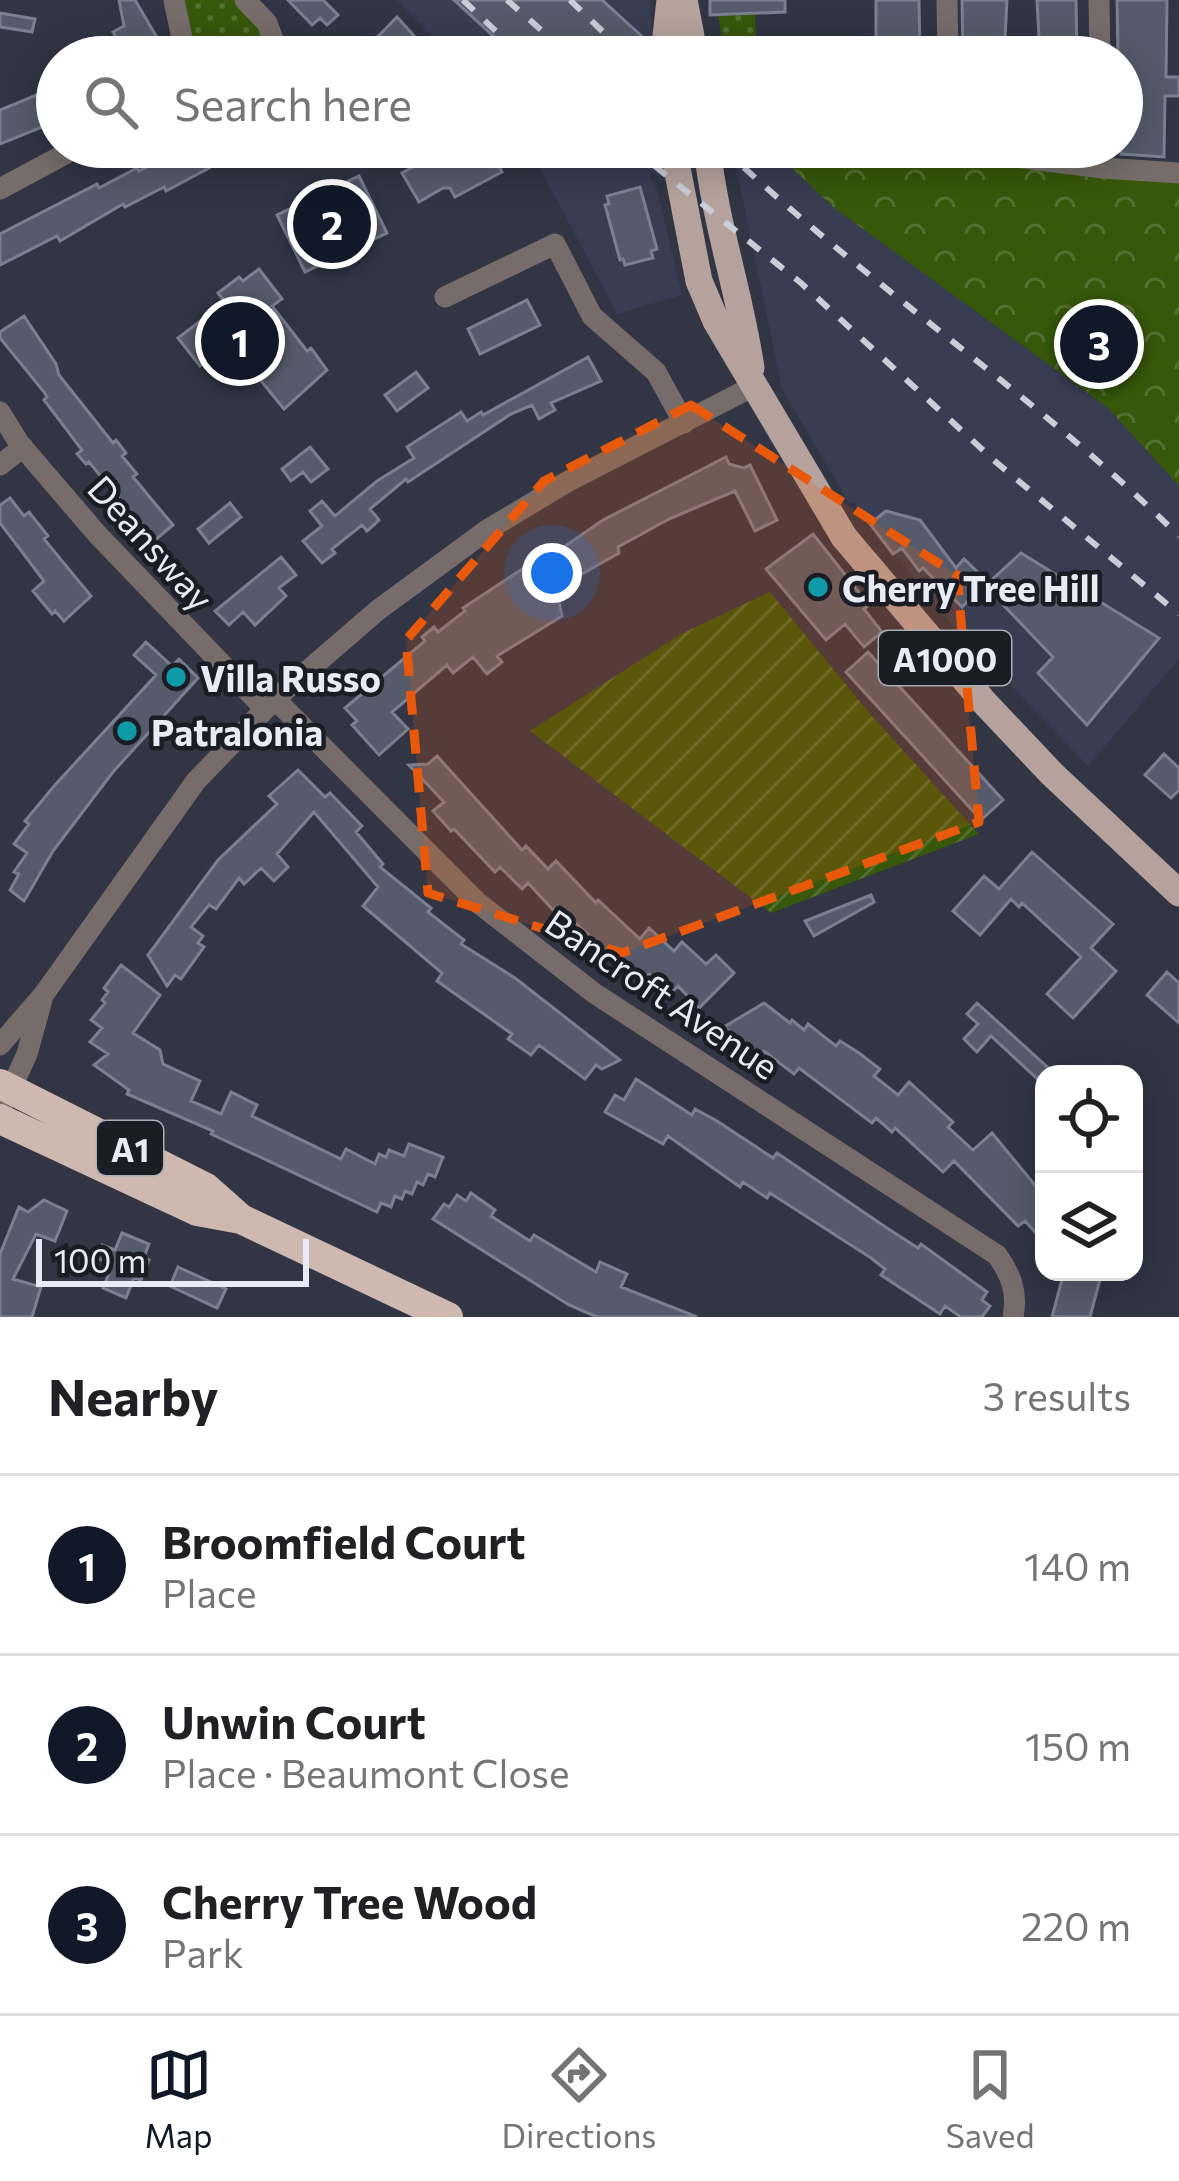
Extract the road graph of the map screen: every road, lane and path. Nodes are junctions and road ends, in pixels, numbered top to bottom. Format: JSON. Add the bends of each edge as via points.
{"nodes":[{"id":1,"x":174,"y":0,"type":"edge"},
{"id":2,"x":244,"y":0,"type":"edge"},
{"id":3,"x":670,"y":0,"type":"edge"},
{"id":4,"x":684,"y":0,"type":"edge"},
{"id":5,"x":947,"y":0,"type":"edge"},
{"id":6,"x":1099,"y":0,"type":"edge"},
{"id":7,"x":182,"y":36,"type":"edge"},
{"id":8,"x":272,"y":36,"type":"edge"},
{"id":9,"x":666,"y":36,"type":"edge"},
{"id":10,"x":691,"y":36,"type":"edge"},
{"id":11,"x":948,"y":36,"type":"edge"},
{"id":12,"x":1100,"y":36,"type":"edge"},
{"id":13,"x":1143,"y":166,"type":"edge"},
{"id":14,"x":39,"y":168,"type":"edge"},
{"id":15,"x":677,"y":168,"type":"edge"},
{"id":16,"x":709,"y":168,"type":"edge"},
{"id":17,"x":1179,"y":173,"type":"edge"},
{"id":18,"x":0,"y":189,"type":"edge"},
{"id":19,"x":445,"y":297,"type":"dead end"},
{"id":20,"x":754,"y":381,"type":"junction"},
{"id":21,"x":0,"y":412,"type":"edge"},
{"id":22,"x":684,"y":423,"type":"junction"},
{"id":23,"x":23,"y":447,"type":"junction"},
{"id":24,"x":0,"y":465,"type":"edge"},
{"id":25,"x":270,"y":704,"type":"junction"},
{"id":26,"x":1179,"y":893,"type":"edge"},
{"id":27,"x":44,"y":994,"type":"junction"},
{"id":28,"x":0,"y":1045,"type":"edge"},
{"id":29,"x":3,"y":1102,"type":"edge"},
{"id":30,"x":448,"y":1317,"type":"edge"},
{"id":31,"x":1013,"y":1317,"type":"edge"}],
"edges":[{"from":1,"to":7,"type":"street"},
{"from":2,"to":8,"type":"street"},
{"from":3,"to":9,"type":"main road"},
{"from":4,"to":10,"type":"main road"},
{"from":5,"to":11,"type":"street"},
{"from":6,"to":12,"type":"street"},
{"from":13,"to":17,"type":"street"},
{"from":14,"to":18,"type":"street"},
{"from":15,"to":20,"type":"main road","number":"A1000","via":[[700,281]]},
{"from":16,"to":20,"type":"main road","number":"A1000"},
{"from":19,"to":22,"type":"street","via":[[555,244],[592,316],[656,372]]},
{"from":20,"to":22,"type":"street"},
{"from":20,"to":26,"type":"main road","number":"A1000","via":[[861,558],[1022,743]]},
{"from":21,"to":23,"type":"street","name":"Deansway"},
{"from":22,"to":25,"type":"street","via":[[487,530]]},
{"from":23,"to":24,"type":"street"},
{"from":23,"to":25,"type":"street","name":"Deansway","via":[[97,534]]},
{"from":25,"to":27,"type":"street","via":[[196,781]]},
{"from":25,"to":31,"type":"street","name":"Bancroft Avenue","via":[[477,902],[577,980],[997,1255],[1010,1274]]},
{"from":27,"to":28,"type":"street"},
{"from":27,"to":29,"type":"street"},
{"from":29,"to":30,"type":"highway","number":"A1","via":[[206,1188],[241,1219]]}]}
